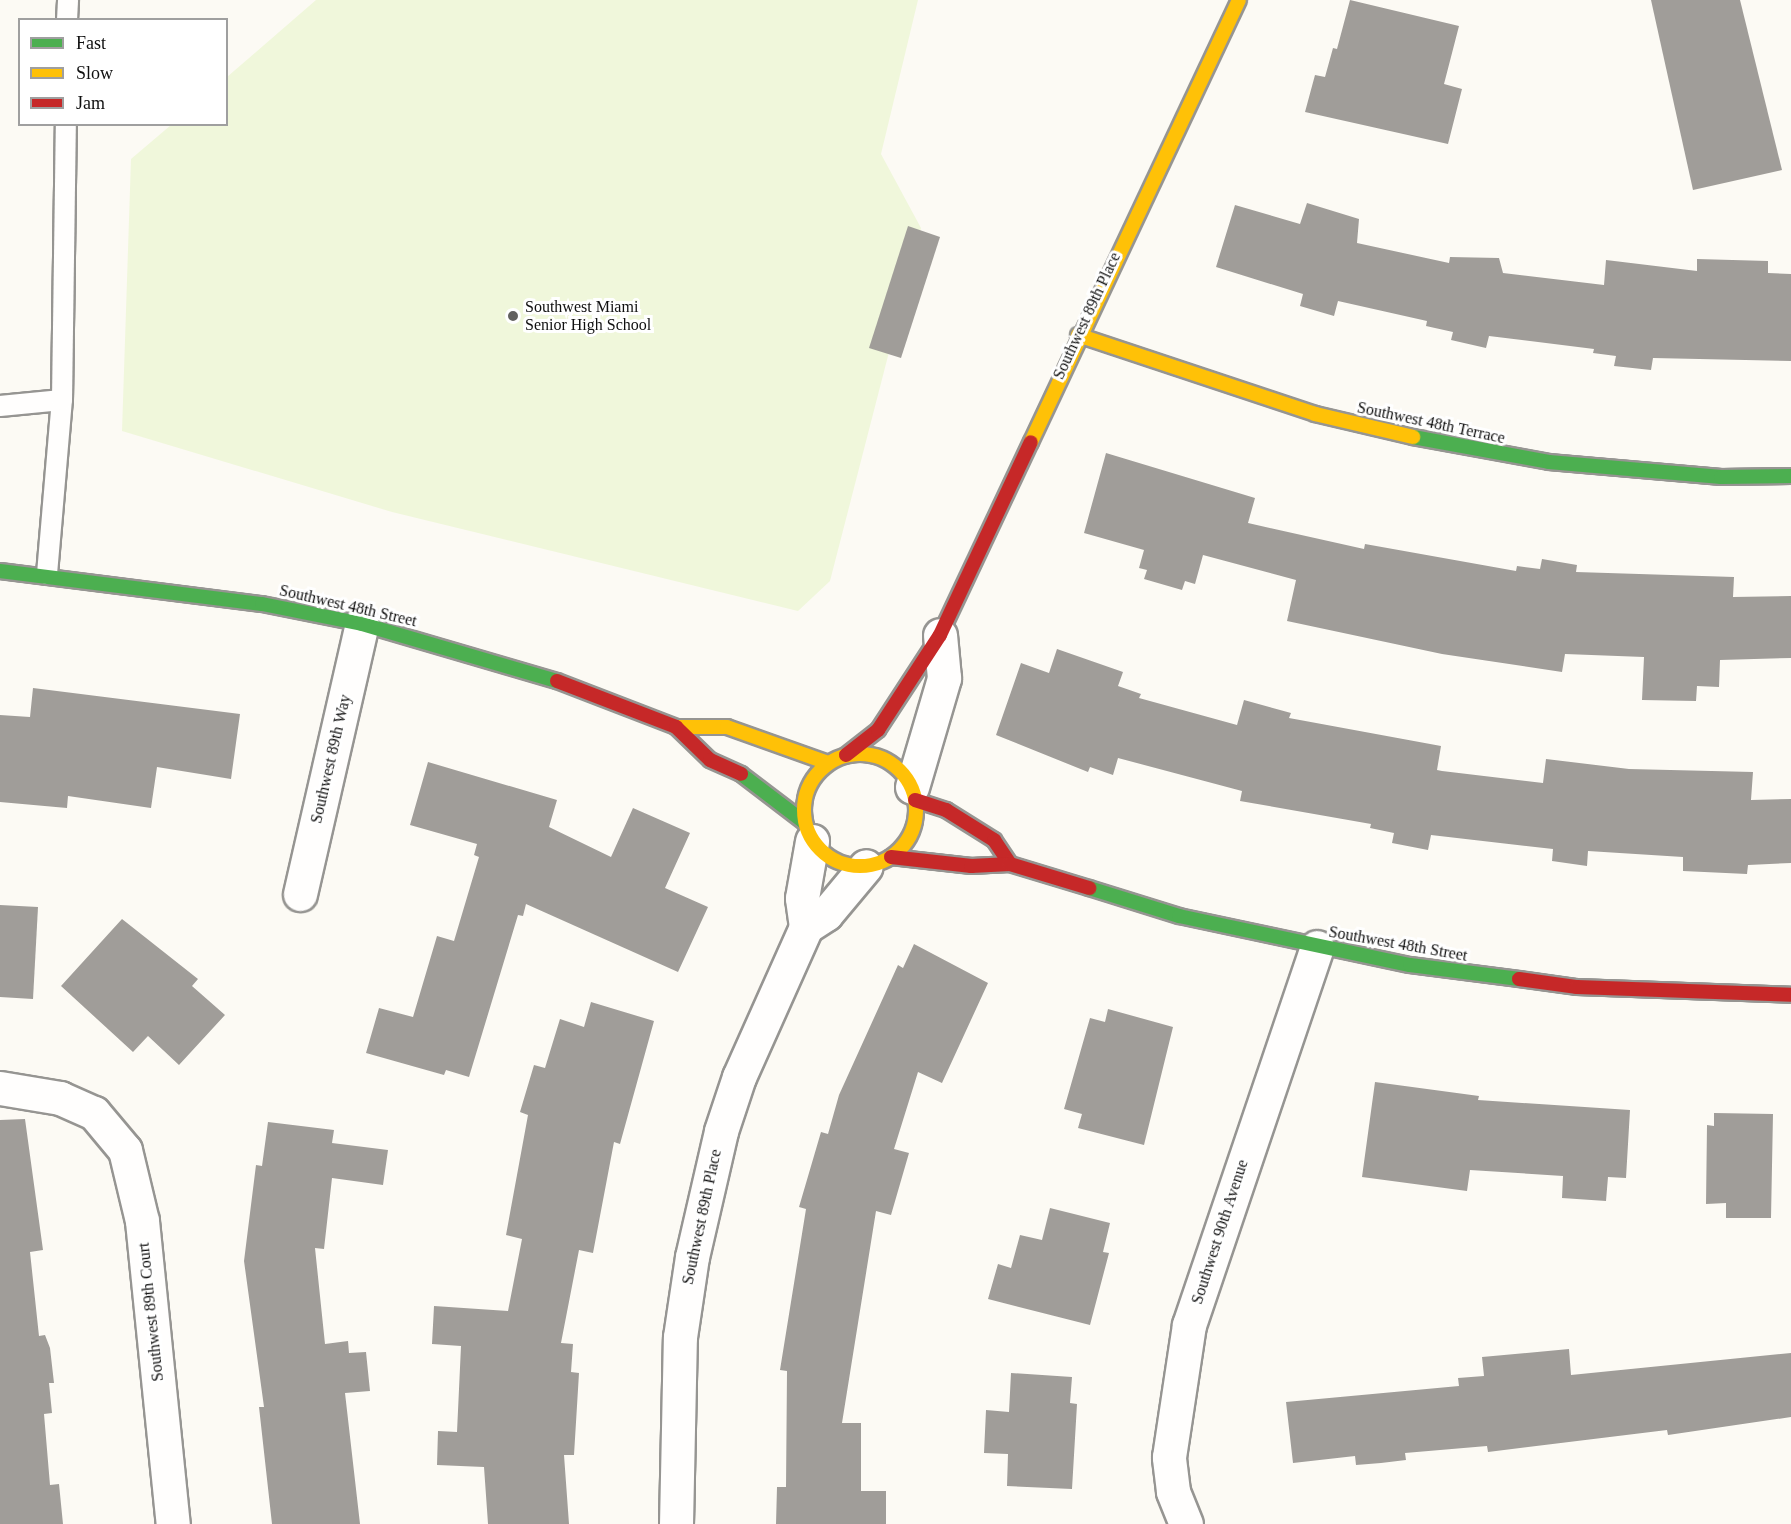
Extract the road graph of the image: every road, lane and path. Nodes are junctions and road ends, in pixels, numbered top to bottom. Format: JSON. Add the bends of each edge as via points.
{"nodes":[{"id":1,"x":68,"y":0,"type":"edge"},
{"id":2,"x":1239,"y":0,"type":"edge"},
{"id":3,"x":67,"y":18,"type":"edge"},
{"id":4,"x":66,"y":126,"type":"edge"},
{"id":5,"x":1078,"y":335,"type":"junction"},
{"id":6,"x":62,"y":400,"type":"junction"},
{"id":7,"x":0,"y":406,"type":"edge"},
{"id":8,"x":1791,"y":476,"type":"edge"},
{"id":9,"x":0,"y":571,"type":"edge"},
{"id":10,"x":47,"y":574,"type":"junction"},
{"id":11,"x":362,"y":624,"type":"junction"},
{"id":12,"x":940,"y":635,"type":"junction"},
{"id":13,"x":676,"y":727,"type":"junction"},
{"id":14,"x":846,"y":755,"type":"junction"},
{"id":15,"x":828,"y":763,"type":"junction"},
{"id":16,"x":914,"y":794,"type":"junction"},
{"id":17,"x":808,"y":832,"type":"junction"},
{"id":18,"x":879,"y":861,"type":"junction"},
{"id":19,"x":1010,"y":864,"type":"junction"},
{"id":20,"x":300,"y":894,"type":"dead end"},
{"id":21,"x":806,"y":927,"type":"junction"},
{"id":22,"x":1317,"y":947,"type":"junction"},
{"id":23,"x":1791,"y":995,"type":"edge"},
{"id":24,"x":0,"y":1089,"type":"edge"},
{"id":25,"x":172,"y":1524,"type":"edge"},
{"id":26,"x":676,"y":1524,"type":"edge"},
{"id":27,"x":1186,"y":1524,"type":"edge"}],
"edges":[{"from":1,"to":3,"type":"lane"},
{"from":2,"to":5,"type":"street","name":"Southwest 89th Place"},
{"from":4,"to":6,"type":"lane"},
{"from":5,"to":8,"type":"street","name":"Southwest 48th Terrace","via":[[1314,414],[1399,435],[1560,464]]},
{"from":5,"to":12,"type":"street","name":"Southwest 89th Place"},
{"from":6,"to":7,"type":"lane"},
{"from":6,"to":10,"type":"lane"},
{"from":9,"to":10,"type":"street","name":"Southwest 48th Street"},
{"from":10,"to":11,"type":"street","name":"Southwest 48th Street","via":[[151,586]]},
{"from":11,"to":13,"type":"street","name":"Southwest 48th Street","via":[[534,672]]},
{"from":11,"to":20,"type":"street","name":"Southwest 89th Way"},
{"from":12,"to":14,"type":"street","name":"Southwest 89th Place","via":[[920,658],[878,730]]},
{"from":12,"to":16,"type":"street","via":[[944,678]]},
{"from":13,"to":15,"type":"street","name":"Southwest 48th Street","via":[[727,728]]},
{"from":13,"to":17,"type":"street","name":"Southwest 48th Street","via":[[710,760],[759,783]]},
{"from":14,"to":15,"type":"street"},
{"from":14,"to":16,"type":"street","via":[[872,754],[896,766]]},
{"from":15,"to":17,"type":"street","via":[[807,789]]},
{"from":16,"to":18,"type":"street","via":[[915,825]]},
{"from":16,"to":19,"type":"street","via":[[994,840]]},
{"from":17,"to":18,"type":"street","name":"Southwest 48th Street","via":[[827,856]]},
{"from":17,"to":21,"type":"street","via":[[802,898]]},
{"from":18,"to":19,"type":"street","name":"Southwest 48th Street"},
{"from":18,"to":21,"type":"street","name":"Southwest 89th Place","via":[[826,914]]},
{"from":19,"to":22,"type":"street","name":"Southwest 48th Street","via":[[1179,916]]},
{"from":21,"to":26,"type":"street","name":"Southwest 89th Place","via":[[739,1077],[707,1184],[680,1337]]},
{"from":22,"to":23,"type":"street","name":"Southwest 48th Street","via":[[1577,987]]},
{"from":22,"to":27,"type":"street","name":"Southwest 90th Avenue","via":[[1208,1257],[1189,1325],[1169,1458],[1173,1491]]},
{"from":24,"to":25,"type":"street","name":"Southwest 89th Court","via":[[60,1098],[94,1113],[112,1128],[135,1179]]}]}
